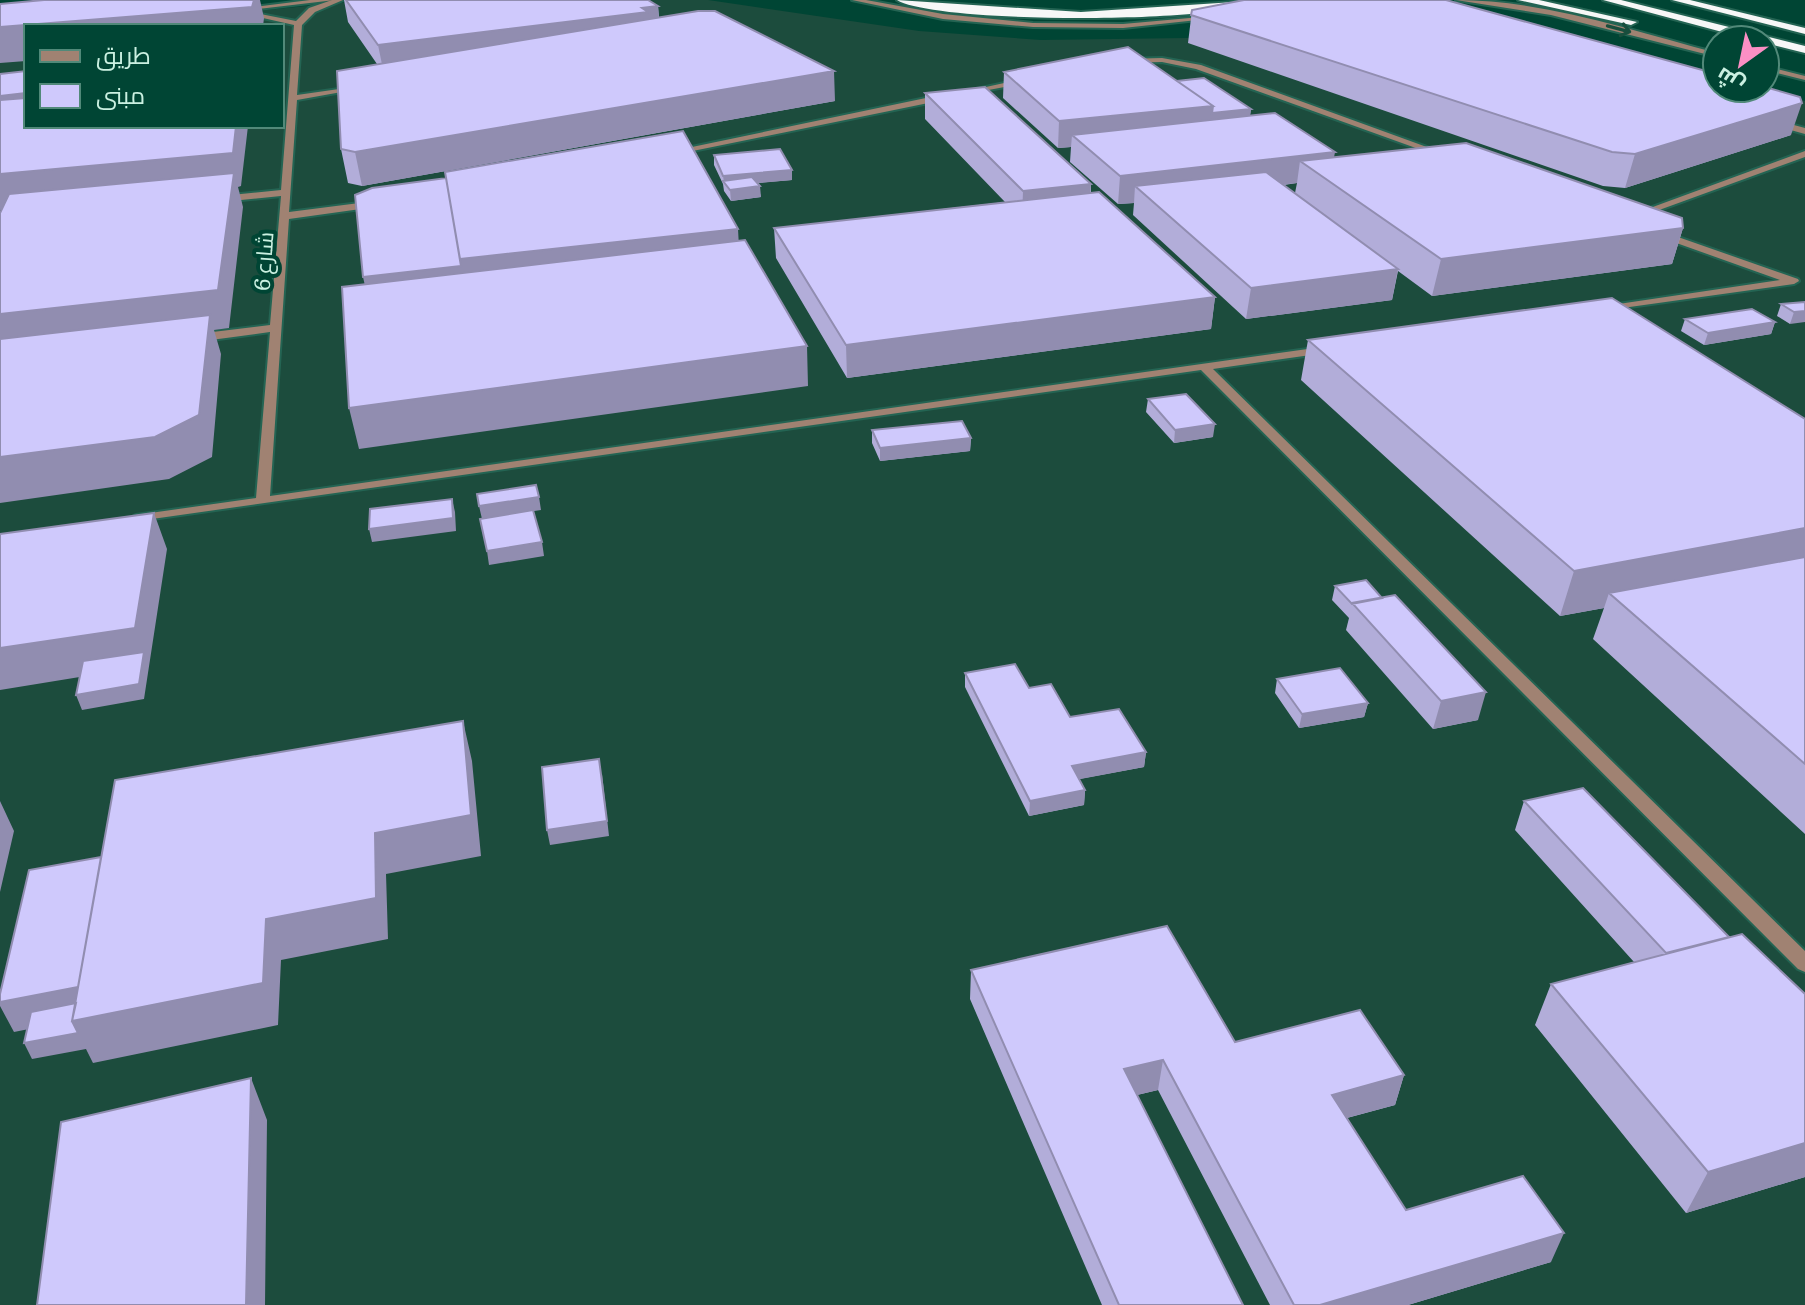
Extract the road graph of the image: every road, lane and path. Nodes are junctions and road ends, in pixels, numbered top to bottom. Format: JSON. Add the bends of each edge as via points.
{"nodes":[{"id":1,"x":331,"y":0,"type":"edge"},
{"id":2,"x":339,"y":0,"type":"edge"},
{"id":3,"x":856,"y":0,"type":"edge"},
{"id":4,"x":902,"y":0,"type":"edge"},
{"id":5,"x":992,"y":0,"type":"edge"},
{"id":6,"x":1174,"y":0,"type":"edge"},
{"id":7,"x":1460,"y":0,"type":"edge"},
{"id":8,"x":1523,"y":0,"type":"edge"},
{"id":9,"x":1608,"y":0,"type":"edge"},
{"id":10,"x":1677,"y":0,"type":"edge"},
{"id":11,"x":1261,"y":5,"type":"edge"},
{"id":12,"x":227,"y":11,"type":"edge"},
{"id":13,"x":237,"y":12,"type":"edge"},
{"id":14,"x":1246,"y":13,"type":"edge"},
{"id":15,"x":1217,"y":17,"type":"edge"},
{"id":16,"x":298,"y":24,"type":"junction"},
{"id":17,"x":1805,"y":31,"type":"edge"},
{"id":18,"x":1701,"y":40,"type":"edge"},
{"id":19,"x":1805,"y":50,"type":"edge"},
{"id":20,"x":1701,"y":51,"type":"edge"},
{"id":21,"x":297,"y":53,"type":"junction"},
{"id":22,"x":284,"y":54,"type":"edge"},
{"id":23,"x":1781,"y":60,"type":"edge"},
{"id":24,"x":1115,"y":62,"type":"edge"},
{"id":25,"x":1805,"y":67,"type":"edge"},
{"id":26,"x":1781,"y":72,"type":"edge"},
{"id":27,"x":1805,"y":78,"type":"edge"},
{"id":28,"x":1031,"y":79,"type":"edge"},
{"id":29,"x":371,"y":86,"type":"edge"},
{"id":30,"x":294,"y":98,"type":"junction"},
{"id":31,"x":1759,"y":118,"type":"edge"},
{"id":32,"x":1805,"y":131,"type":"edge"},
{"id":33,"x":664,"y":154,"type":"edge"},
{"id":34,"x":1805,"y":154,"type":"edge"},
{"id":35,"x":1447,"y":157,"type":"edge"},
{"id":36,"x":287,"y":192,"type":"junction"},
{"id":37,"x":212,"y":200,"type":"edge"},
{"id":38,"x":385,"y":203,"type":"edge"},
{"id":39,"x":285,"y":216,"type":"junction"},
{"id":40,"x":1637,"y":225,"type":"edge"},
{"id":41,"x":1651,"y":230,"type":"edge"},
{"id":42,"x":1800,"y":283,"type":"edge"},
{"id":43,"x":1593,"y":310,"type":"edge"},
{"id":44,"x":277,"y":328,"type":"junction"},
{"id":45,"x":185,"y":340,"type":"edge"},
{"id":46,"x":1344,"y":346,"type":"edge"},
{"id":47,"x":1204,"y":366,"type":"junction"},
{"id":48,"x":263,"y":501,"type":"junction"},
{"id":49,"x":124,"y":521,"type":"edge"},
{"id":50,"x":1805,"y":964,"type":"edge"}],
"edges":[{"from":1,"to":12,"type":"street"},
{"from":2,"to":16,"type":"street","via":[[312,10]]},
{"from":3,"to":15,"type":"street","via":[[925,14],[1035,24],[1142,24]]},
{"from":4,"to":11,"type":"highway","via":[[994,13],[1075,16]]},
{"from":5,"to":6,"type":"highway"},
{"from":7,"to":20,"type":"street","one_way":true,"via":[[1551,13]]},
{"from":8,"to":18,"type":"highway"},
{"from":9,"to":19,"type":"highway"},
{"from":10,"to":17,"type":"highway"},
{"from":11,"to":14,"type":"street"},
{"from":13,"to":16,"type":"street"},
{"from":16,"to":21,"type":"street","name":"شارع 6"},
{"from":21,"to":22,"type":"street"},
{"from":21,"to":30,"type":"street","name":"شارع 6"},
{"from":23,"to":25,"type":"highway"},
{"from":24,"to":35,"type":"street","via":[[1162,60],[1198,67]]},
{"from":26,"to":27,"type":"street"},
{"from":28,"to":33,"type":"street"},
{"from":29,"to":30,"type":"street"},
{"from":30,"to":36,"type":"street","name":"شارع 6"},
{"from":31,"to":32,"type":"street"},
{"from":34,"to":40,"type":"street","via":[[1623,220]]},
{"from":36,"to":37,"type":"street"},
{"from":36,"to":39,"type":"street","name":"شارع 6"},
{"from":38,"to":39,"type":"street"},
{"from":39,"to":44,"type":"street","name":"شارع 6"},
{"from":41,"to":42,"type":"street"},
{"from":42,"to":43,"type":"street"},
{"from":44,"to":45,"type":"street"},
{"from":44,"to":48,"type":"street","name":"شارع 6"},
{"from":46,"to":47,"type":"street"},
{"from":47,"to":48,"type":"street"},
{"from":47,"to":50,"type":"street"},
{"from":48,"to":49,"type":"street"}]}
